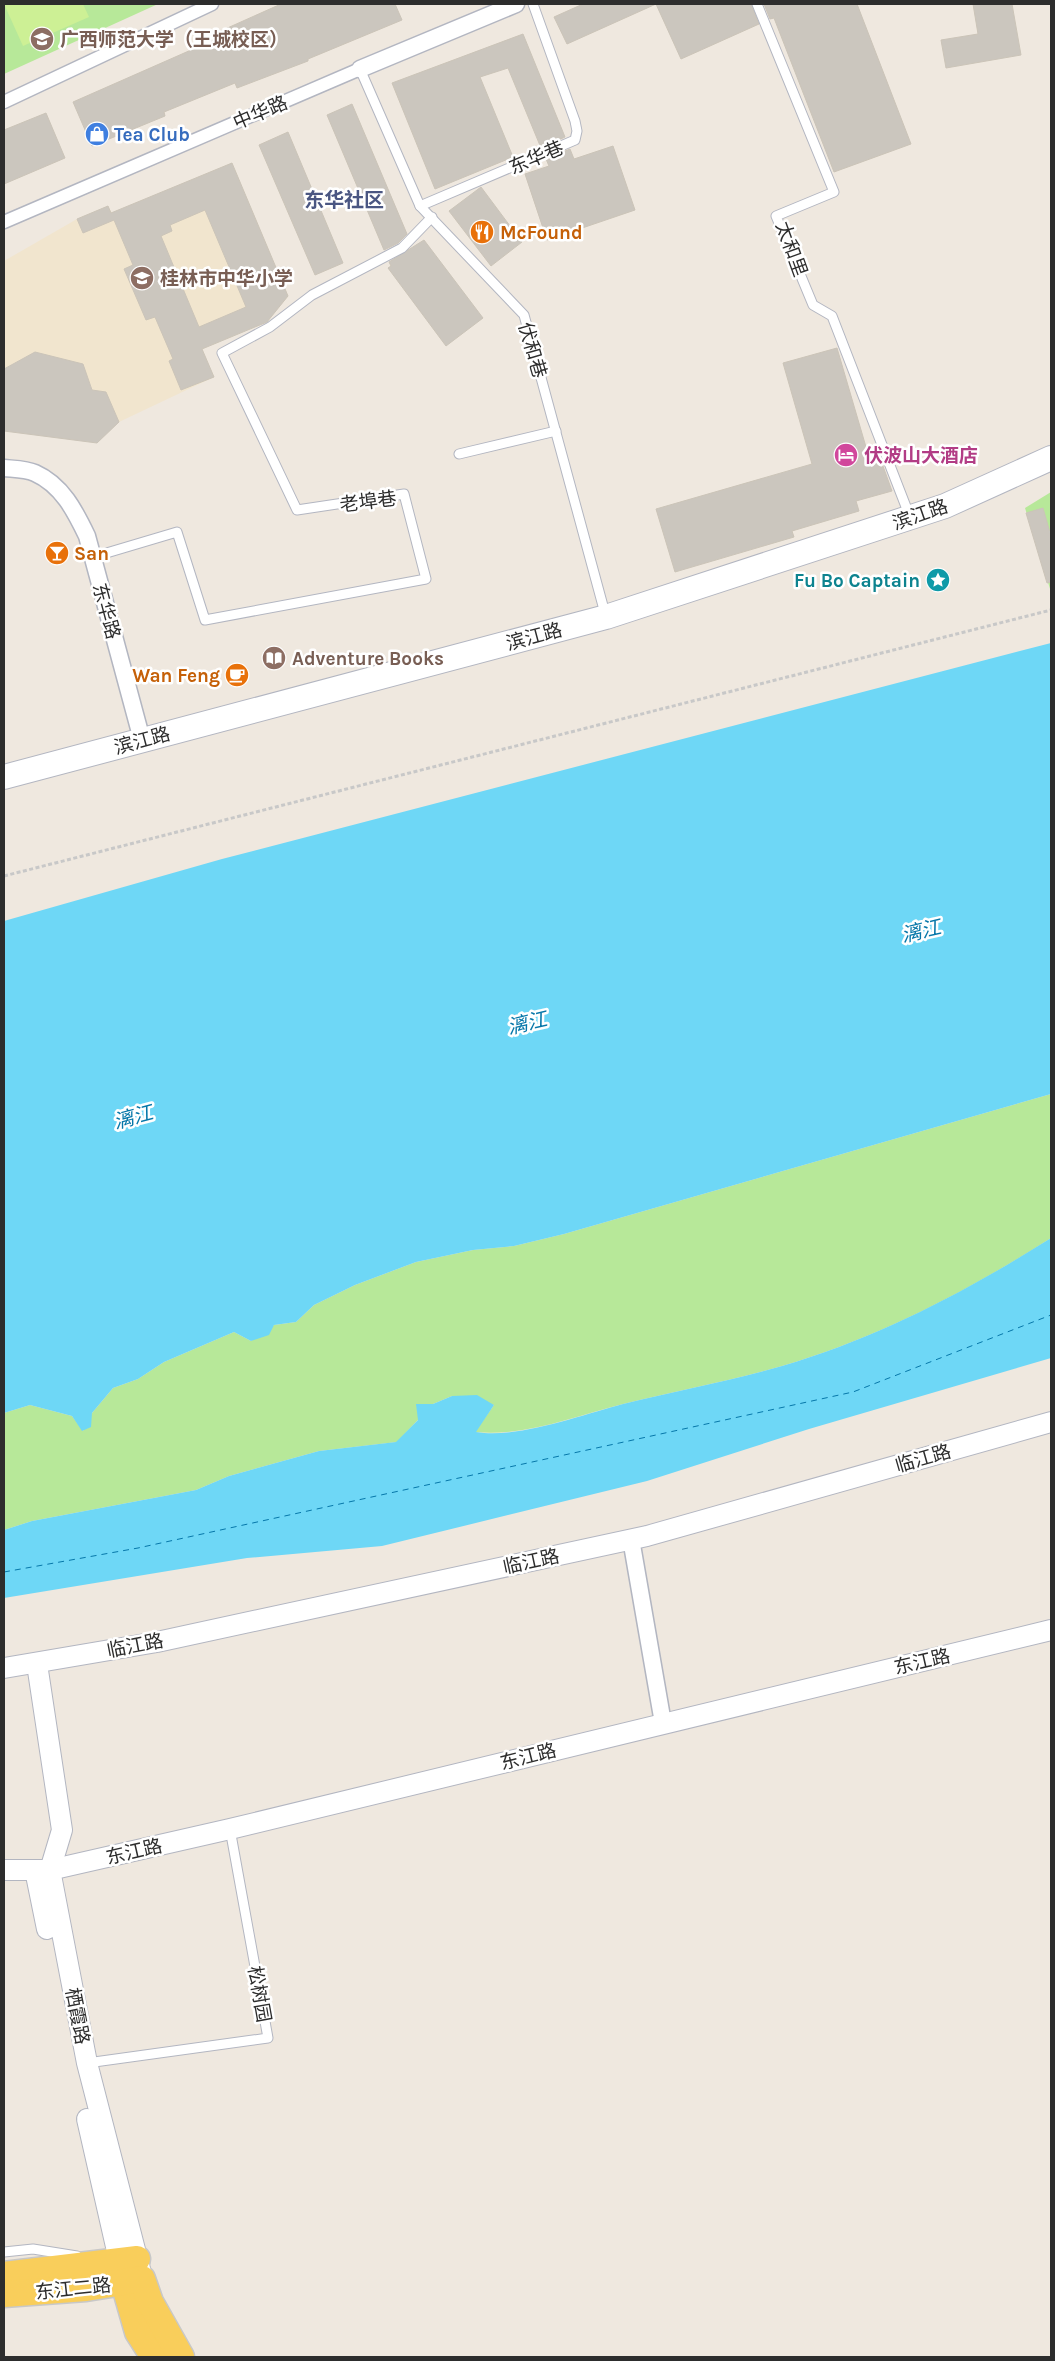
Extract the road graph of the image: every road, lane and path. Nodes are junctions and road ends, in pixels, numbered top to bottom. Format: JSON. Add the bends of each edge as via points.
{"nodes":[{"id":1,"x":212,"y":4,"type":"edge"},
{"id":2,"x":516,"y":4,"type":"edge"},
{"id":3,"x":533,"y":4,"type":"edge"},
{"id":4,"x":757,"y":4,"type":"edge"},
{"id":5,"x":360,"y":69,"type":"junction"},
{"id":6,"x":4,"y":102,"type":"edge"},
{"id":7,"x":420,"y":206,"type":"junction"},
{"id":8,"x":432,"y":218,"type":"junction"},
{"id":9,"x":4,"y":222,"type":"edge"},
{"id":10,"x":556,"y":431,"type":"junction"},
{"id":11,"x":459,"y":454,"type":"dead end"},
{"id":12,"x":1051,"y":458,"type":"edge"},
{"id":13,"x":4,"y":468,"type":"edge"},
{"id":14,"x":910,"y":518,"type":"junction"},
{"id":15,"x":93,"y":556,"type":"junction"},
{"id":16,"x":1051,"y":610,"type":"edge"},
{"id":17,"x":606,"y":617,"type":"junction"},
{"id":18,"x":142,"y":740,"type":"junction"},
{"id":19,"x":4,"y":777,"type":"edge"},
{"id":20,"x":4,"y":876,"type":"edge"},
{"id":21,"x":1051,"y":1422,"type":"edge"},
{"id":22,"x":631,"y":1539,"type":"junction"},
{"id":23,"x":1051,"y":1630,"type":"edge"},
{"id":24,"x":37,"y":1664,"type":"junction"},
{"id":25,"x":4,"y":1668,"type":"edge"},
{"id":26,"x":663,"y":1723,"type":"junction"},
{"id":27,"x":230,"y":1829,"type":"junction"},
{"id":28,"x":4,"y":1870,"type":"edge"},
{"id":29,"x":42,"y":1870,"type":"junction"},
{"id":30,"x":87,"y":2063,"type":"junction"},
{"id":31,"x":4,"y":2252,"type":"edge"},
{"id":32,"x":131,"y":2271,"type":"junction"},
{"id":33,"x":4,"y":2274,"type":"edge"},
{"id":34,"x":4,"y":2294,"type":"edge"},
{"id":35,"x":154,"y":2357,"type":"edge"},
{"id":36,"x":181,"y":2357,"type":"edge"}],
"edges":[{"from":1,"to":6,"type":"street"},
{"from":2,"to":5,"type":"street","name":"中华路"},
{"from":3,"to":7,"type":"lane","name":"东华巷","via":[[575,121],[575,140]]},
{"from":4,"to":14,"type":"lane","name":"太和里","via":[[834,192],[776,216],[813,305],[832,316]]},
{"from":5,"to":7,"type":"lane","name":"伏和巷"},
{"from":5,"to":9,"type":"street","name":"中华路"},
{"from":7,"to":8,"type":"lane","name":"伏和巷"},
{"from":8,"to":10,"type":"lane","name":"伏和巷","via":[[524,315]]},
{"from":8,"to":15,"type":"lane","name":"老埠巷","via":[[402,248],[312,295],[270,327],[222,352],[297,510],[404,494],[426,579],[204,620],[177,532]]},
{"from":10,"to":11,"type":"lane"},
{"from":10,"to":17,"type":"lane","name":"伏和巷"},
{"from":12,"to":14,"type":"main road","name":"滨江路","via":[[973,495]]},
{"from":13,"to":15,"type":"street","name":"东华路","via":[[35,473],[57,488],[74,508]]},
{"from":14,"to":17,"type":"main road","name":"滨江路"},
{"from":15,"to":18,"type":"street","name":"东华路"},
{"from":16,"to":20,"type":"path"},
{"from":17,"to":18,"type":"main road","name":"滨江路"},
{"from":18,"to":19,"type":"main road","name":"滨江路"},
{"from":21,"to":22,"type":"street","name":"临江路"},
{"from":22,"to":24,"type":"street","name":"临江路","via":[[157,1642]]},
{"from":22,"to":26,"type":"street"},
{"from":23,"to":26,"type":"street","name":"东江路"},
{"from":24,"to":25,"type":"street","name":"临江路"},
{"from":24,"to":29,"type":"street","name":"栖霞路","via":[[62,1830]]},
{"from":26,"to":27,"type":"street","name":"东江路"},
{"from":27,"to":29,"type":"street","name":"东江路"},
{"from":27,"to":30,"type":"lane","name":"松树园","via":[[268,2038]]},
{"from":28,"to":29,"type":"street","name":"东江路"},
{"from":29,"to":30,"type":"street","name":"栖霞路"},
{"from":29,"to":32,"type":"street","name":"栖霞路"},
{"from":30,"to":32,"type":"street","name":"栖霞路"},
{"from":31,"to":32,"type":"lane","via":[[34,2250]]},
{"from":32,"to":33,"type":"main road","name":"东江二路"},
{"from":32,"to":34,"type":"main road","name":"东江二路"},
{"from":32,"to":35,"type":"main road","name":"栖霞路","via":[[138,2332]]},
{"from":32,"to":36,"type":"main road","name":"栖霞路"}]}
